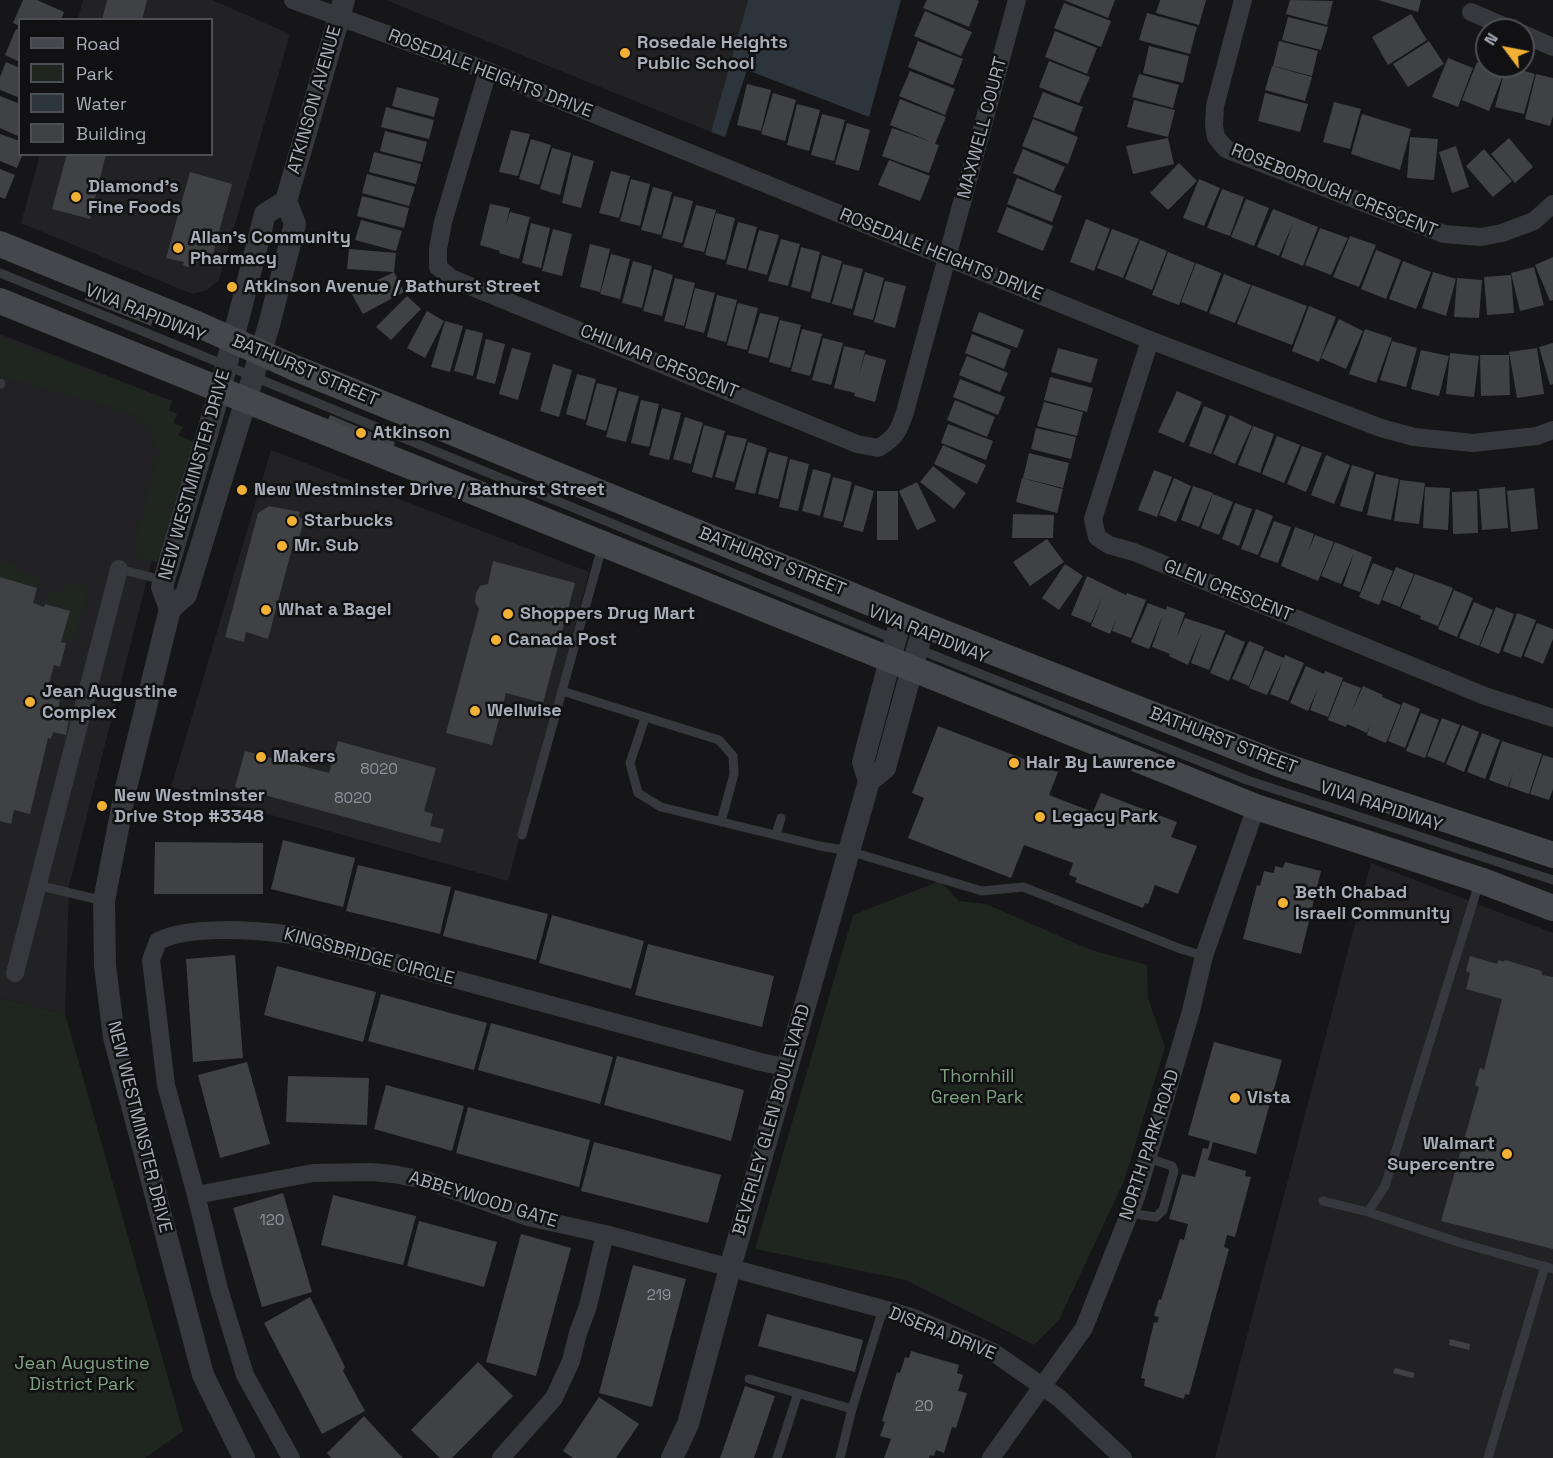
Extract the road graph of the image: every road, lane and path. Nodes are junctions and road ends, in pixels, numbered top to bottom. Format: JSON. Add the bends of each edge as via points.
{"nodes":[{"id":1,"x":293,"y":0,"type":"edge"},
{"id":2,"x":1017,"y":0,"type":"edge"},
{"id":3,"x":1243,"y":0,"type":"edge"},
{"id":4,"x":342,"y":8,"type":"edge"},
{"id":5,"x":1471,"y":12,"type":"dead end"},
{"id":6,"x":1485,"y":18,"type":"edge"},
{"id":7,"x":1535,"y":39,"type":"edge"},
{"id":8,"x":1553,"y":47,"type":"edge"},
{"id":9,"x":488,"y":71,"type":"junction"},
{"id":10,"x":286,"y":201,"type":"junction"},
{"id":11,"x":1553,"y":204,"type":"edge"},
{"id":12,"x":0,"y":244,"type":"edge"},
{"id":13,"x":949,"y":257,"type":"junction"},
{"id":14,"x":0,"y":273,"type":"edge"},
{"id":15,"x":0,"y":301,"type":"edge"},
{"id":16,"x":1150,"y":340,"type":"junction"},
{"id":17,"x":233,"y":341,"type":"junction"},
{"id":18,"x":254,"y":377,"type":"junction"},
{"id":19,"x":223,"y":378,"type":"junction"},
{"id":20,"x":1553,"y":430,"type":"edge"},
{"id":21,"x":603,"y":544,"type":"junction"},
{"id":22,"x":119,"y":569,"type":"joint"},
{"id":23,"x":164,"y":580,"type":"junction"},
{"id":24,"x":170,"y":609,"type":"junction"},
{"id":25,"x":907,"y":643,"type":"junction"},
{"id":26,"x":562,"y":691,"type":"junction"},
{"id":27,"x":645,"y":718,"type":"junction"},
{"id":28,"x":1553,"y":718,"type":"edge"},
{"id":29,"x":1256,"y":807,"type":"junction"},
{"id":30,"x":781,"y":818,"type":"dead end"},
{"id":31,"x":721,"y":822,"type":"junction"},
{"id":32,"x":522,"y":835,"type":"dead end"},
{"id":33,"x":776,"y":835,"type":"junction"},
{"id":34,"x":849,"y":851,"type":"junction"},
{"id":35,"x":1553,"y":855,"type":"edge"},
{"id":36,"x":1480,"y":880,"type":"junction"},
{"id":37,"x":1553,"y":880,"type":"edge"},
{"id":38,"x":37,"y":885,"type":"junction"},
{"id":39,"x":104,"y":901,"type":"junction"},
{"id":40,"x":1553,"y":908,"type":"edge"},
{"id":41,"x":1204,"y":956,"type":"junction"},
{"id":42,"x":15,"y":973,"type":"dead end"},
{"id":43,"x":789,"y":1068,"type":"junction"},
{"id":44,"x":1148,"y":1158,"type":"junction"},
{"id":45,"x":196,"y":1196,"type":"junction"},
{"id":46,"x":1323,"y":1201,"type":"dead end"},
{"id":47,"x":1368,"y":1212,"type":"junction"},
{"id":48,"x":1129,"y":1213,"type":"junction"},
{"id":49,"x":605,"y":1234,"type":"junction"},
{"id":50,"x":730,"y":1268,"type":"junction"},
{"id":51,"x":1549,"y":1268,"type":"edge"},
{"id":52,"x":884,"y":1309,"type":"junction"},
{"id":53,"x":749,"y":1379,"type":"dead end"},
{"id":54,"x":1043,"y":1387,"type":"junction"},
{"id":55,"x":798,"y":1393,"type":"junction"},
{"id":56,"x":852,"y":1409,"type":"junction"},
{"id":57,"x":244,"y":1458,"type":"edge"},
{"id":58,"x":291,"y":1458,"type":"edge"},
{"id":59,"x":501,"y":1458,"type":"edge"},
{"id":60,"x":672,"y":1458,"type":"edge"},
{"id":61,"x":777,"y":1458,"type":"edge"},
{"id":62,"x":840,"y":1458,"type":"edge"},
{"id":63,"x":991,"y":1458,"type":"edge"},
{"id":64,"x":1123,"y":1458,"type":"edge"},
{"id":65,"x":1488,"y":1458,"type":"edge"}],
"edges":[{"from":1,"to":4,"type":"street","name":"ROSEDALE HEIGHTS DRIVE"},
{"from":2,"to":13,"type":"street","name":"MAXWELL COURT"},
{"from":3,"to":11,"type":"street","name":"ROSEBOROUGH CRESCENT","via":[[1215,106],[1216,137],[1226,149],[1444,234],[1481,237],[1502,233],[1534,221]]},
{"from":4,"to":9,"type":"street","name":"ROSEDALE HEIGHTS DRIVE"},
{"from":4,"to":10,"type":"street","name":"ATKINSON AVENUE"},
{"from":5,"to":6,"type":"street"},
{"from":7,"to":8,"type":"street"},
{"from":9,"to":13,"type":"street","name":"ROSEDALE HEIGHTS DRIVE"},
{"from":9,"to":13,"type":"street","name":"CHILMAR CRESCENT","via":[[443,222],[438,267],[477,289],[857,444],[878,448],[898,431]]},
{"from":10,"to":17,"type":"street","via":[[265,214]]},
{"from":10,"to":18,"type":"street","via":[[295,224]]},
{"from":12,"to":17,"type":"main road","name":"BATHURST STREET"},
{"from":13,"to":16,"type":"street","name":"ROSEDALE HEIGHTS DRIVE"},
{"from":14,"to":19,"type":"lane","name":"VIVA RAPIDWAY"},
{"from":15,"to":19,"type":"main road","name":"BATHURST STREET"},
{"from":16,"to":20,"type":"street","name":"ROSEDALE HEIGHTS DRIVE","via":[[1414,437],[1473,442],[1537,436]]},
{"from":16,"to":28,"type":"street","name":"GLEN CRESCENT","via":[[1093,519],[1097,537],[1485,696]]},
{"from":17,"to":18,"type":"main road","name":"BATHURST STREET"},
{"from":17,"to":19,"type":"street","name":"NEW WESTMINSTER DRIVE"},
{"from":18,"to":19,"type":"main road","name":"BATHURST STREET"},
{"from":18,"to":21,"type":"main road","name":"BATHURST STREET"},
{"from":18,"to":24,"type":"street","name":"NEW WESTMINSTER DRIVE","via":[[186,595]]},
{"from":18,"to":25,"type":"main road","name":"BATHURST STREET"},
{"from":19,"to":23,"type":"street","name":"NEW WESTMINSTER DRIVE"},
{"from":21,"to":25,"type":"main road","name":"BATHURST STREET"},
{"from":21,"to":26,"type":"lane"},
{"from":22,"to":23,"type":"lane"},
{"from":22,"to":38,"type":"street"},
{"from":23,"to":24,"type":"street","name":"NEW WESTMINSTER DRIVE","via":[[162,587]]},
{"from":24,"to":39,"type":"street","name":"NEW WESTMINSTER DRIVE","via":[[125,792]]},
{"from":25,"to":29,"type":"main road","name":"BATHURST STREET"},
{"from":25,"to":34,"type":"street","name":"BEVERLEY GLEN BOULEVARD","via":[[863,762],[869,781]]},
{"from":25,"to":35,"type":"main road","name":"BATHURST STREET"},
{"from":25,"to":37,"type":"lane","name":"VIVA RAPIDWAY","via":[[1247,780]]},
{"from":26,"to":27,"type":"lane"},
{"from":26,"to":32,"type":"lane"},
{"from":27,"to":31,"type":"lane","via":[[719,740],[733,756],[734,774]]},
{"from":27,"to":31,"type":"lane","via":[[630,764],[638,793],[661,807]]},
{"from":29,"to":36,"type":"main road","name":"BATHURST STREET"},
{"from":29,"to":41,"type":"street","name":"NORTH PARK ROAD"},
{"from":30,"to":33,"type":"lane"},
{"from":31,"to":33,"type":"lane"},
{"from":33,"to":34,"type":"lane"},
{"from":34,"to":41,"type":"lane","via":[[982,891],[1023,887]]},
{"from":34,"to":43,"type":"street","name":"BEVERLEY GLEN BOULEVARD"},
{"from":36,"to":40,"type":"main road","name":"BATHURST STREET"},
{"from":36,"to":47,"type":"lane","via":[[1385,1186]]},
{"from":38,"to":39,"type":"lane"},
{"from":38,"to":42,"type":"street"},
{"from":39,"to":57,"type":"street","name":"NEW WESTMINSTER DRIVE","via":[[105,966],[114,1037],[203,1375]]},
{"from":41,"to":44,"type":"street","name":"NORTH PARK ROAD"},
{"from":43,"to":45,"type":"street","name":"KINGSBRIDGE CIRCLE","via":[[292,935],[182,932],[158,941],[152,960],[166,1085]]},
{"from":43,"to":50,"type":"street","name":"BEVERLEY GLEN BOULEVARD"},
{"from":44,"to":48,"type":"street","name":"NORTH PARK ROAD"},
{"from":44,"to":48,"type":"lane","via":[[1172,1166],[1174,1171],[1163,1210],[1156,1217]]},
{"from":45,"to":49,"type":"street","name":"ABBEYWOOD GATE","via":[[313,1173],[371,1172],[425,1180],[528,1217]]},
{"from":45,"to":58,"type":"street","name":"KINGSBRIDGE CIRCLE","via":[[245,1375]]},
{"from":46,"to":47,"type":"lane"},
{"from":47,"to":51,"type":"lane"},
{"from":48,"to":54,"type":"street","name":"NORTH PARK ROAD","via":[[1084,1328]]},
{"from":49,"to":50,"type":"street","name":"ABBEYWOOD GATE"},
{"from":49,"to":59,"type":"street","via":[[571,1361],[554,1398]]},
{"from":50,"to":52,"type":"street","name":"DISERA DRIVE"},
{"from":50,"to":60,"type":"street","name":"BEVERLEY GLEN BOULEVARD","via":[[688,1424]]},
{"from":51,"to":65,"type":"lane"},
{"from":52,"to":54,"type":"street","name":"DISERA DRIVE","via":[[993,1352]]},
{"from":52,"to":56,"type":"lane"},
{"from":53,"to":55,"type":"lane"},
{"from":54,"to":63,"type":"street","name":"NORTH PARK ROAD"},
{"from":54,"to":64,"type":"street","name":"DISERA DRIVE"},
{"from":55,"to":56,"type":"lane"},
{"from":55,"to":61,"type":"lane"},
{"from":56,"to":62,"type":"lane"}]}
